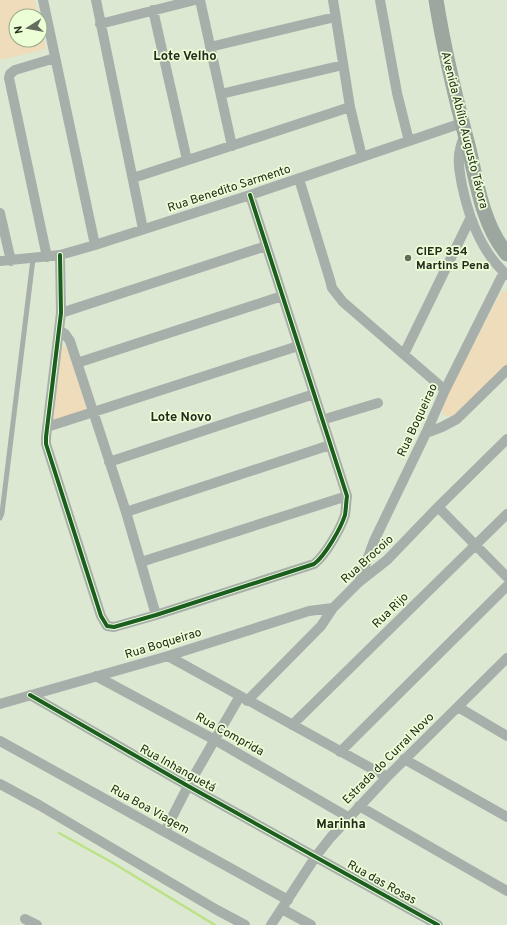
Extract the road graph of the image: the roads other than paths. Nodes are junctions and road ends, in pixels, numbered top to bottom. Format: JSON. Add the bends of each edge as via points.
{"nodes":[{"id":1,"x":43,"y":0,"type":"edge"},
{"id":2,"x":96,"y":0,"type":"edge"},
{"id":3,"x":195,"y":0,"type":"edge"},
{"id":4,"x":200,"y":0,"type":"edge"},
{"id":5,"x":333,"y":0,"type":"edge"},
{"id":6,"x":380,"y":0,"type":"edge"},
{"id":7,"x":436,"y":0,"type":"edge"},
{"id":8,"x":153,"y":10,"type":"junction"},
{"id":9,"x":335,"y":18,"type":"junction"},
{"id":10,"x":100,"y":24,"type":"junction"},
{"id":11,"x":210,"y":46,"type":"junction"},
{"id":12,"x":55,"y":58,"type":"junction"},
{"id":13,"x":343,"y":64,"type":"junction"},
{"id":14,"x":221,"y":94,"type":"junction"},
{"id":15,"x":350,"y":107,"type":"junction"},
{"id":16,"x":464,"y":128,"type":"junction"},
{"id":17,"x":409,"y":141,"type":"junction"},
{"id":18,"x":232,"y":146,"type":"junction"},
{"id":19,"x":362,"y":157,"type":"junction"},
{"id":20,"x":187,"y":160,"type":"junction"},
{"id":21,"x":133,"y":178,"type":"junction"},
{"id":22,"x":299,"y":179,"type":"junction"},
{"id":23,"x":250,"y":195,"type":"junction"},
{"id":24,"x":0,"y":213,"type":"edge"},
{"id":25,"x":470,"y":219,"type":"junction"},
{"id":26,"x":144,"y":229,"type":"junction"},
{"id":27,"x":95,"y":245,"type":"junction"},
{"id":28,"x":266,"y":246,"type":"junction"},
{"id":29,"x":507,"y":254,"type":"edge"},
{"id":30,"x":60,"y":255,"type":"junction"},
{"id":31,"x":47,"y":257,"type":"junction"},
{"id":32,"x":33,"y":259,"type":"junction"},
{"id":33,"x":0,"y":261,"type":"edge"},
{"id":34,"x":11,"y":261,"type":"junction"},
{"id":35,"x":505,"y":274,"type":"edge"},
{"id":36,"x":282,"y":296,"type":"junction"},
{"id":37,"x":61,"y":313,"type":"junction"},
{"id":38,"x":59,"y":330,"type":"junction"},
{"id":39,"x":298,"y":346,"type":"junction"},
{"id":40,"x":404,"y":354,"type":"junction"},
{"id":41,"x":77,"y":363,"type":"junction"},
{"id":42,"x":507,"y":370,"type":"edge"},
{"id":43,"x":445,"y":390,"type":"junction"},
{"id":44,"x":314,"y":394,"type":"junction"},
{"id":45,"x":378,"y":403,"type":"dead end"},
{"id":46,"x":94,"y":413,"type":"junction"},
{"id":47,"x":322,"y":420,"type":"junction"},
{"id":48,"x":47,"y":427,"type":"junction"},
{"id":49,"x":426,"y":432,"type":"junction"},
{"id":50,"x":507,"y":439,"type":"edge"},
{"id":51,"x":330,"y":445,"type":"junction"},
{"id":52,"x":109,"y":462,"type":"junction"},
{"id":53,"x":347,"y":496,"type":"junction"},
{"id":54,"x":438,"y":507,"type":"junction"},
{"id":55,"x":126,"y":512,"type":"junction"},
{"id":56,"x":507,"y":514,"type":"edge"},
{"id":57,"x":0,"y":518,"type":"edge"},
{"id":58,"x":476,"y":545,"type":"junction"},
{"id":59,"x":140,"y":562,"type":"junction"},
{"id":60,"x":507,"y":577,"type":"edge"},
{"id":61,"x":359,"y":582,"type":"junction"},
{"id":62,"x":507,"y":586,"type":"edge"},
{"id":63,"x":333,"y":608,"type":"junction"},
{"id":64,"x":156,"y":615,"type":"junction"},
{"id":65,"x":168,"y":656,"type":"junction"},
{"id":66,"x":506,"y":660,"type":"edge"},
{"id":67,"x":96,"y":676,"type":"junction"},
{"id":68,"x":30,"y":695,"type":"junction"},
{"id":69,"x":243,"y":699,"type":"junction"},
{"id":70,"x":0,"y":704,"type":"edge"},
{"id":71,"x":458,"y":707,"type":"junction"},
{"id":72,"x":292,"y":725,"type":"junction"},
{"id":73,"x":507,"y":736,"type":"edge"},
{"id":74,"x":215,"y":740,"type":"junction"},
{"id":75,"x":0,"y":741,"type":"edge"},
{"id":76,"x":340,"y":752,"type":"junction"},
{"id":77,"x":404,"y":759,"type":"junction"},
{"id":78,"x":387,"y":777,"type":"junction"},
{"id":79,"x":0,"y":784,"type":"edge"},
{"id":80,"x":188,"y":786,"type":"junction"},
{"id":81,"x":359,"y":806,"type":"junction"},
{"id":82,"x":348,"y":817,"type":"junction"},
{"id":83,"x":507,"y":817,"type":"edge"},
{"id":84,"x":165,"y":831,"type":"junction"},
{"id":85,"x":316,"y":856,"type":"junction"},
{"id":86,"x":507,"y":891,"type":"edge"},
{"id":87,"x":285,"y":905,"type":"junction"},
{"id":88,"x":25,"y":919,"type":"dead end"},
{"id":89,"x":37,"y":925,"type":"edge"},
{"id":90,"x":245,"y":925,"type":"edge"},
{"id":91,"x":271,"y":925,"type":"edge"},
{"id":92,"x":311,"y":925,"type":"edge"},
{"id":93,"x":438,"y":925,"type":"edge"}],
"edges":[{"from":1,"to":12,"type":"street"},
{"from":2,"to":10,"type":"street"},
{"from":3,"to":8,"type":"street"},
{"from":4,"to":11,"type":"street"},
{"from":5,"to":9,"type":"street"},
{"from":6,"to":17,"type":"street","via":[[397,93]]},
{"from":7,"to":16,"type":"main road","name":"Avenida Abílio Augusto Távora"},
{"from":8,"to":10,"type":"street"},
{"from":8,"to":20,"type":"street"},
{"from":9,"to":11,"type":"street"},
{"from":9,"to":13,"type":"street"},
{"from":10,"to":21,"type":"street"},
{"from":11,"to":14,"type":"street"},
{"from":12,"to":27,"type":"street"},
{"from":12,"to":31,"type":"street","via":[[15,70],[9,78]]},
{"from":13,"to":14,"type":"street"},
{"from":13,"to":15,"type":"street"},
{"from":14,"to":18,"type":"street"},
{"from":15,"to":18,"type":"street"},
{"from":15,"to":19,"type":"street"},
{"from":16,"to":17,"type":"street","name":"Rua Benedito Sarmento"},
{"from":16,"to":25,"type":"street","via":[[459,160]]},
{"from":16,"to":29,"type":"main road","name":"Avenida Abílio Augusto Távora","via":[[484,209],[495,237]]},
{"from":17,"to":19,"type":"street","name":"Rua Benedito Sarmento"},
{"from":18,"to":20,"type":"street"},
{"from":19,"to":22,"type":"street","name":"Rua Benedito Sarmento"},
{"from":20,"to":21,"type":"street"},
{"from":21,"to":26,"type":"street"},
{"from":22,"to":23,"type":"street","name":"Rua Benedito Sarmento"},
{"from":22,"to":40,"type":"street","via":[[335,291],[343,302]]},
{"from":23,"to":26,"type":"street","name":"Rua Benedito Sarmento"},
{"from":23,"to":28,"type":"street"},
{"from":24,"to":34,"type":"street"},
{"from":25,"to":35,"type":"street","via":[[484,248]]},
{"from":25,"to":40,"type":"street"},
{"from":26,"to":27,"type":"street","name":"Rua Benedito Sarmento"},
{"from":27,"to":30,"type":"street","name":"Rua Benedito Sarmento"},
{"from":28,"to":36,"type":"street"},
{"from":28,"to":37,"type":"street"},
{"from":30,"to":31,"type":"street","name":"Rua Benedito Sarmento"},
{"from":30,"to":37,"type":"street"},
{"from":31,"to":32,"type":"street","name":"Rua Benedito Sarmento"},
{"from":32,"to":34,"type":"street","name":"Rua Benedito Sarmento"},
{"from":32,"to":57,"type":"lane"},
{"from":33,"to":34,"type":"street","name":"Rua Benedito Sarmento"},
{"from":35,"to":43,"type":"street","name":"Rua Boqueirao"},
{"from":36,"to":39,"type":"street"},
{"from":36,"to":41,"type":"street"},
{"from":37,"to":38,"type":"street"},
{"from":38,"to":41,"type":"street","via":[[67,337]]},
{"from":38,"to":48,"type":"street"},
{"from":39,"to":44,"type":"street"},
{"from":39,"to":46,"type":"street"},
{"from":40,"to":43,"type":"street"},
{"from":41,"to":46,"type":"street"},
{"from":42,"to":49,"type":"street","via":[[457,419]]},
{"from":43,"to":49,"type":"street","name":"Rua Boqueirao"},
{"from":44,"to":47,"type":"street"},
{"from":44,"to":52,"type":"street"},
{"from":45,"to":47,"type":"street"},
{"from":46,"to":48,"type":"street"},
{"from":46,"to":52,"type":"street"},
{"from":47,"to":51,"type":"street"},
{"from":48,"to":64,"type":"street","via":[[48,451],[104,622],[107,626],[114,627]]},
{"from":49,"to":61,"type":"street","name":"Rua Boqueirao","via":[[374,541]]},
{"from":50,"to":54,"type":"street","name":"Rua Brocoio"},
{"from":51,"to":53,"type":"street"},
{"from":51,"to":55,"type":"street"},
{"from":52,"to":55,"type":"street"},
{"from":53,"to":59,"type":"street"},
{"from":53,"to":64,"type":"street","via":[[344,518],[326,552],[314,564]]},
{"from":54,"to":58,"type":"street"},
{"from":54,"to":61,"type":"street","name":"Rua Brocoio","via":[[387,560]]},
{"from":55,"to":59,"type":"street"},
{"from":56,"to":58,"type":"street","name":"Rua Rijo"},
{"from":58,"to":60,"type":"street"},
{"from":58,"to":72,"type":"street","name":"Rua Rijo"},
{"from":59,"to":64,"type":"street"},
{"from":61,"to":63,"type":"street","name":"Rua Brocoio"},
{"from":62,"to":76,"type":"street"},
{"from":63,"to":65,"type":"street","name":"Rua Boqueirao","via":[[309,611]]},
{"from":63,"to":69,"type":"street","name":"Rua Brocoio","via":[[321,626]]},
{"from":65,"to":67,"type":"street","name":"Rua Boqueirao"},
{"from":65,"to":69,"type":"street"},
{"from":66,"to":71,"type":"street","name":"Estrada do Curral Novo"},
{"from":67,"to":68,"type":"street","name":"Rua Boqueirao"},
{"from":67,"to":74,"type":"street","name":"Rua Comprida"},
{"from":68,"to":70,"type":"street","name":"Rua Boqueirao"},
{"from":68,"to":80,"type":"street","name":"Rua Inhanguetá"},
{"from":69,"to":72,"type":"street"},
{"from":69,"to":74,"type":"street","name":"Rua Brocoio"},
{"from":71,"to":73,"type":"street"},
{"from":71,"to":77,"type":"street","name":"Estrada do Curral Novo"},
{"from":72,"to":76,"type":"street"},
{"from":74,"to":80,"type":"street","name":"Rua Brocoio"},
{"from":74,"to":82,"type":"street","name":"Rua Comprida"},
{"from":75,"to":84,"type":"street","name":"Rua Boa Viagem"},
{"from":76,"to":78,"type":"street"},
{"from":77,"to":78,"type":"street","name":"Estrada do Curral Novo"},
{"from":77,"to":83,"type":"street"},
{"from":78,"to":81,"type":"street","name":"Estrada do Curral Novo"},
{"from":79,"to":90,"type":"street"},
{"from":80,"to":84,"type":"street","name":"Rua Brocoio"},
{"from":80,"to":85,"type":"street","name":"Rua Inhanguetá"},
{"from":81,"to":82,"type":"street","name":"Estrada do Curral Novo"},
{"from":81,"to":86,"type":"street"},
{"from":82,"to":85,"type":"street","name":"Estrada do Curral Novo"},
{"from":84,"to":87,"type":"street","name":"Rua Boa Viagem"},
{"from":85,"to":87,"type":"street","name":"Estrada do Curral Novo"},
{"from":85,"to":93,"type":"street","name":"Rua das Rosas"},
{"from":87,"to":91,"type":"street","name":"Estrada do Curral Novo"},
{"from":87,"to":92,"type":"street","name":"Rua Boa Viagem"},
{"from":88,"to":89,"type":"street"}]}
